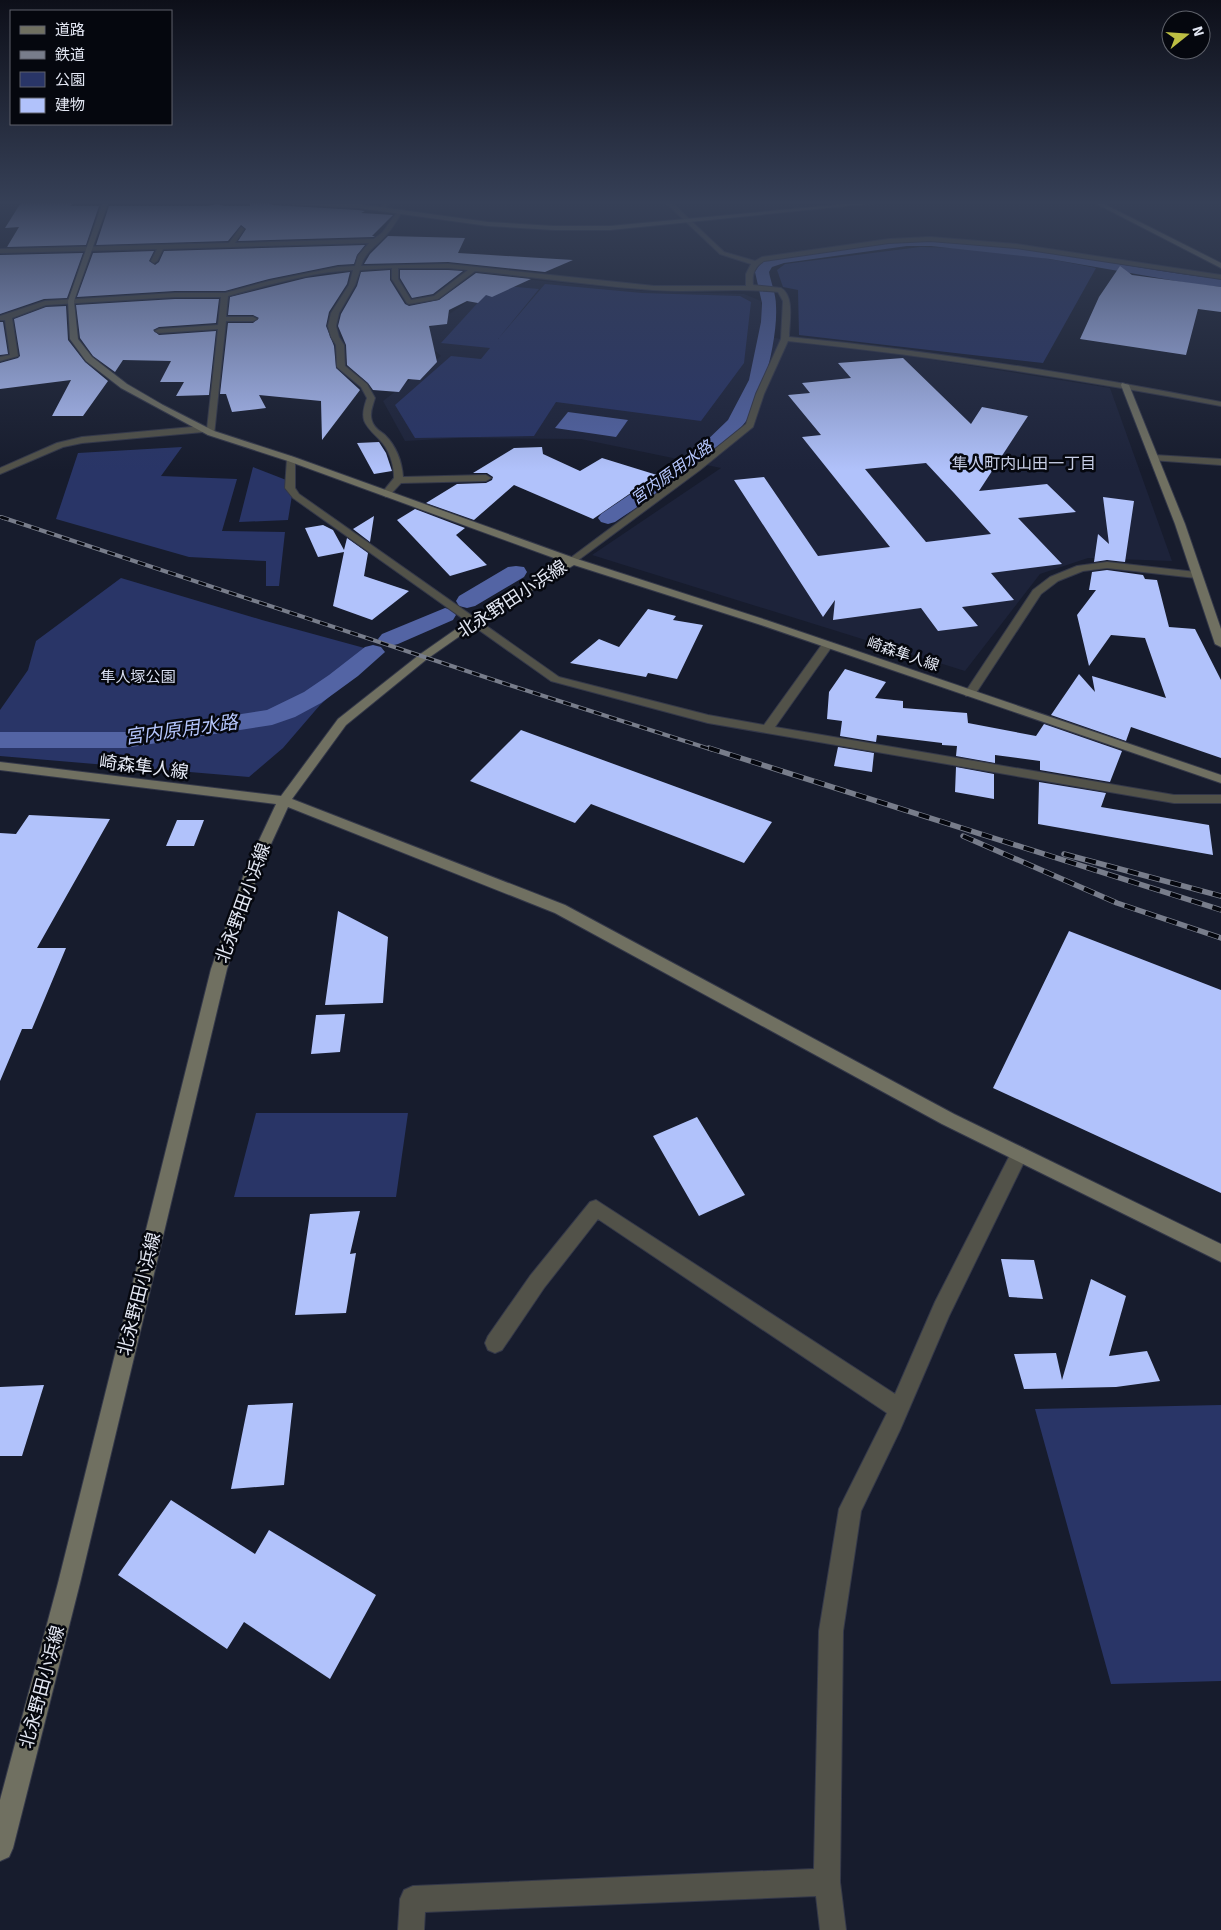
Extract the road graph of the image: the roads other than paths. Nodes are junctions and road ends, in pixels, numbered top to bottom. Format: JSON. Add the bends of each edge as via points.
{"nodes":[{"id":1,"x":75,"y":291,"type":"edge"},
{"id":2,"x":239,"y":291,"type":"edge"},
{"id":3,"x":348,"y":291,"type":"edge"},
{"id":4,"x":402,"y":291,"type":"edge"},
{"id":5,"x":445,"y":291,"type":"edge"},
{"id":6,"x":781,"y":291,"type":"edge"},
{"id":7,"x":225,"y":295,"type":"junction"},
{"id":8,"x":71,"y":301,"type":"junction"},
{"id":9,"x":4,"y":317,"type":"edge"},
{"id":10,"x":253,"y":319,"type":"dead end"},
{"id":11,"x":222,"y":323,"type":"junction"},
{"id":12,"x":159,"y":331,"type":"dead end"},
{"id":13,"x":785,"y":339,"type":"junction"},
{"id":14,"x":0,"y":359,"type":"edge"},
{"id":15,"x":1125,"y":386,"type":"junction"},
{"id":16,"x":1221,"y":404,"type":"edge"},
{"id":17,"x":207,"y":431,"type":"junction"},
{"id":18,"x":1154,"y":458,"type":"junction"},
{"id":19,"x":291,"y":459,"type":"junction"},
{"id":20,"x":1221,"y":462,"type":"edge"},
{"id":21,"x":0,"y":471,"type":"edge"},
{"id":22,"x":486,"y":478,"type":"dead end"},
{"id":23,"x":397,"y":480,"type":"junction"},
{"id":24,"x":386,"y":494,"type":"junction"},
{"id":25,"x":573,"y":561,"type":"junction"},
{"id":26,"x":1196,"y":575,"type":"junction"},
{"id":27,"x":473,"y":622,"type":"junction"},
{"id":28,"x":1221,"y":644,"type":"edge"},
{"id":29,"x":827,"y":645,"type":"junction"},
{"id":30,"x":970,"y":694,"type":"junction"},
{"id":31,"x":767,"y":729,"type":"junction"},
{"id":32,"x":0,"y":766,"type":"edge"},
{"id":33,"x":1221,"y":779,"type":"edge"},
{"id":34,"x":1221,"y":799,"type":"edge"},
{"id":35,"x":284,"y":801,"type":"junction"},
{"id":36,"x":1019,"y":1154,"type":"junction"},
{"id":37,"x":1221,"y":1253,"type":"edge"},
{"id":38,"x":495,"y":1343,"type":"dead end"},
{"id":39,"x":899,"y":1409,"type":"junction"},
{"id":40,"x":0,"y":1848,"type":"edge"},
{"id":41,"x":827,"y":1882,"type":"junction"},
{"id":42,"x":411,"y":1930,"type":"edge"},
{"id":43,"x":834,"y":1930,"type":"edge"}],
"edges":[{"from":1,"to":8,"type":"main road","name":"北永野田小浜線"},
{"from":2,"to":7,"type":"street"},
{"from":3,"to":23,"type":"street","via":[[335,313],[332,326],[340,345],[341,367],[364,386],[371,398],[367,420],[373,430],[384,438],[398,463]]},
{"from":4,"to":5,"type":"street","via":[[409,302],[436,298]]},
{"from":6,"to":13,"type":"street","via":[[786,302]]},
{"from":7,"to":8,"type":"street"},
{"from":7,"to":11,"type":"street"},
{"from":8,"to":9,"type":"street","via":[[33,306]]},
{"from":8,"to":17,"type":"main road","name":"北永野田小浜線","via":[[74,339],[89,359],[160,408]]},
{"from":9,"to":14,"type":"street","via":[[12,335],[14,356]]},
{"from":10,"to":11,"type":"street"},
{"from":11,"to":12,"type":"street"},
{"from":11,"to":17,"type":"street"},
{"from":13,"to":15,"type":"street","via":[[975,361]]},
{"from":13,"to":25,"type":"street","via":[[750,425]]},
{"from":15,"to":16,"type":"street"},
{"from":15,"to":18,"type":"main road"},
{"from":17,"to":19,"type":"main road","name":"北永野田小浜線"},
{"from":17,"to":21,"type":"street","via":[[82,440],[60,445]]},
{"from":18,"to":20,"type":"street"},
{"from":18,"to":26,"type":"main road"},
{"from":19,"to":24,"type":"main road","name":"北永野田小浜線"},
{"from":19,"to":27,"type":"street","via":[[290,488],[296,496]]},
{"from":22,"to":23,"type":"street"},
{"from":23,"to":24,"type":"street"},
{"from":24,"to":25,"type":"main road","name":"北永野田小浜線"},
{"from":25,"to":27,"type":"main road","name":"北永野田小浜線"},
{"from":25,"to":29,"type":"main road","name":"崎森隼人線"},
{"from":26,"to":28,"type":"main road"},
{"from":26,"to":30,"type":"street","via":[[1107,564],[1081,568],[1054,579],[1037,592]]},
{"from":27,"to":31,"type":"street","via":[[555,679],[708,720]]},
{"from":27,"to":35,"type":"main road","name":"北永野田小浜線","via":[[342,722]]},
{"from":29,"to":30,"type":"main road","name":"崎森隼人線"},
{"from":29,"to":31,"type":"street"},
{"from":30,"to":33,"type":"main road","name":"崎森隼人線"},
{"from":31,"to":34,"type":"street","via":[[1174,799]]},
{"from":32,"to":35,"type":"main road","name":"崎森隼人線"},
{"from":35,"to":36,"type":"main road","name":"崎森隼人線","via":[[560,909],[940,1115]]},
{"from":35,"to":40,"type":"main road","name":"北永野田小浜線","via":[[252,868],[219,969]]},
{"from":36,"to":37,"type":"main road","name":"崎森隼人線"},
{"from":36,"to":39,"type":"street","via":[[942,1309]]},
{"from":38,"to":39,"type":"street","via":[[537,1282],[596,1208]]},
{"from":39,"to":41,"type":"street","via":[[850,1510],[831,1631]]},
{"from":41,"to":42,"type":"street","via":[[413,1899]]},
{"from":41,"to":43,"type":"street"}]}
